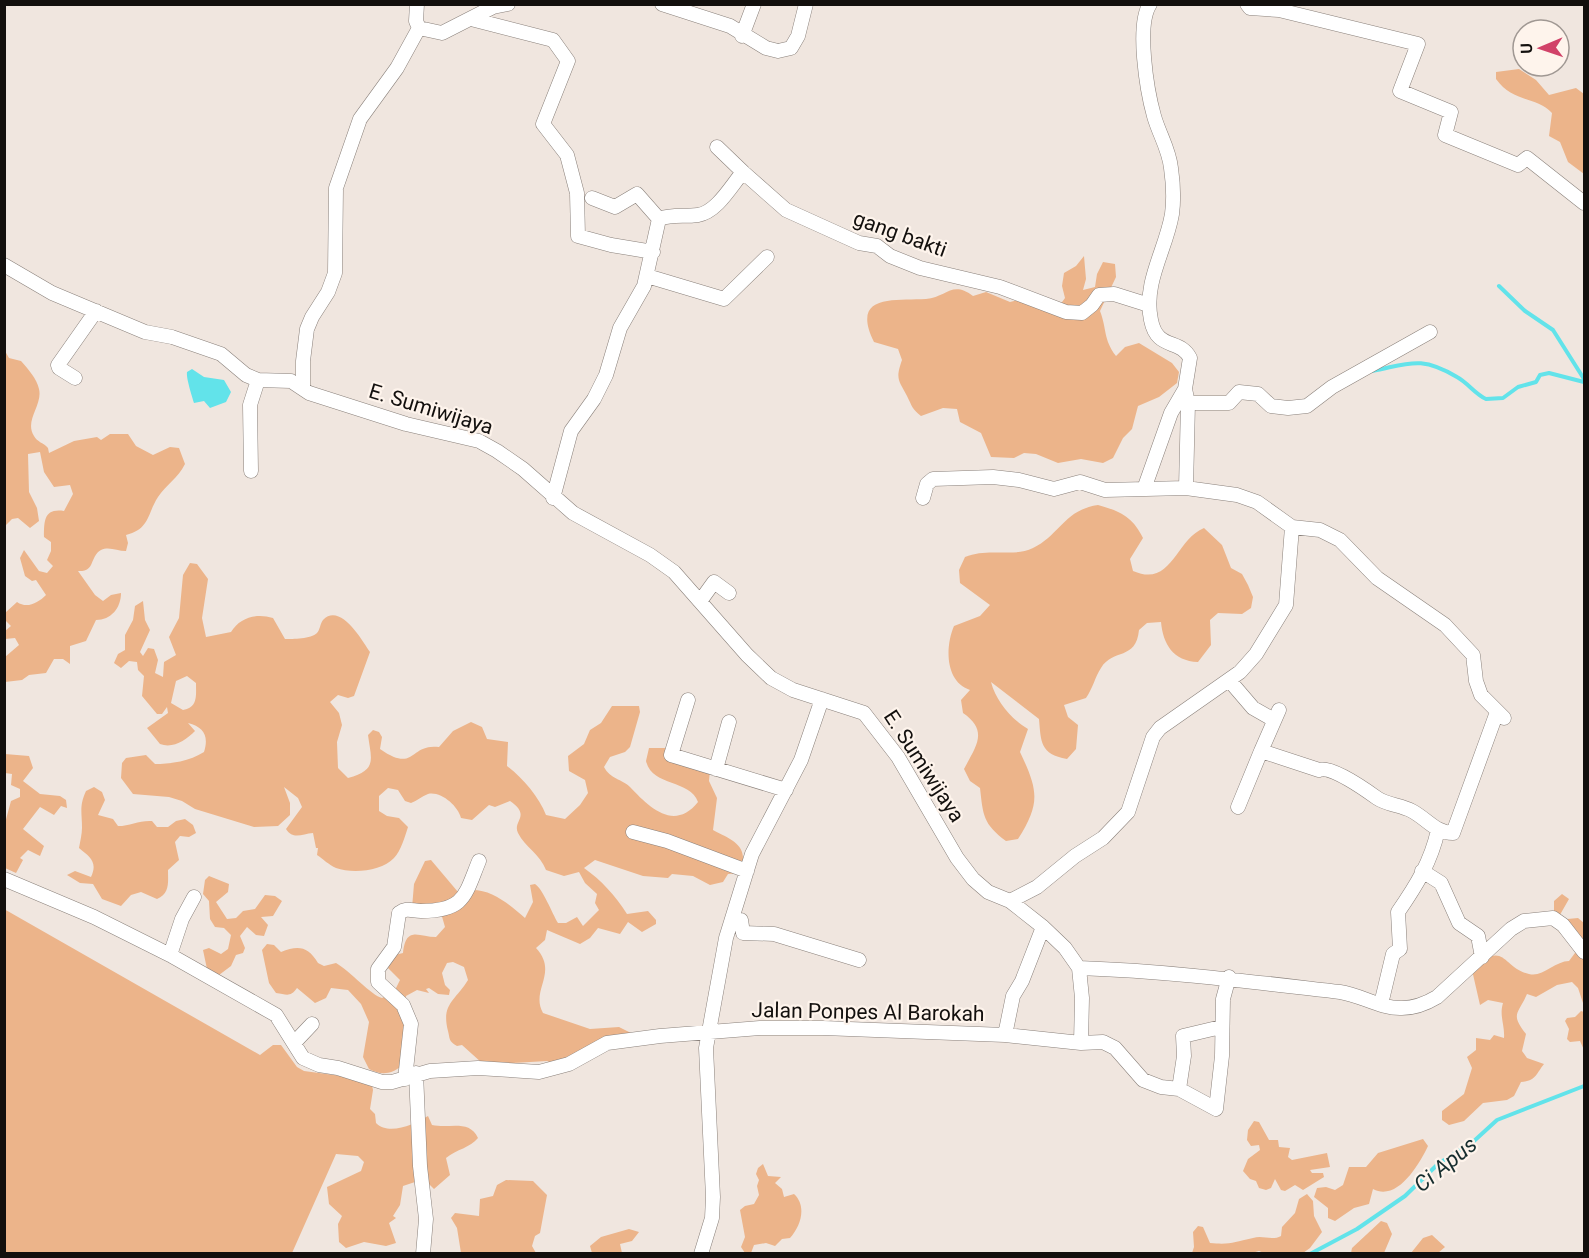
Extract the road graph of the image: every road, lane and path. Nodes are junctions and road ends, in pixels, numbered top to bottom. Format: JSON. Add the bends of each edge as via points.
{"nodes":[{"id":1,"x":417,"y":4,"type":"edge"},
{"id":2,"x":508,"y":4,"type":"edge"},
{"id":3,"x":662,"y":4,"type":"edge"},
{"id":4,"x":754,"y":4,"type":"edge"},
{"id":5,"x":806,"y":4,"type":"edge"},
{"id":6,"x":1150,"y":4,"type":"edge"},
{"id":7,"x":1247,"y":4,"type":"edge"},
{"id":8,"x":694,"y":10,"type":"edge"},
{"id":9,"x":471,"y":19,"type":"junction"},
{"id":10,"x":419,"y":28,"type":"junction"},
{"id":11,"x":742,"y":36,"type":"junction"},
{"id":12,"x":717,"y":147,"type":"dead end"},
{"id":13,"x":743,"y":172,"type":"junction"},
{"id":14,"x":592,"y":198,"type":"dead end"},
{"id":15,"x":1584,"y":203,"type":"edge"},
{"id":16,"x":659,"y":219,"type":"junction"},
{"id":17,"x":653,"y":252,"type":"junction"},
{"id":18,"x":767,"y":257,"type":"dead end"},
{"id":19,"x":4,"y":265,"type":"edge"},
{"id":20,"x":647,"y":276,"type":"junction"},
{"id":21,"x":1149,"y":305,"type":"junction"},
{"id":22,"x":96,"y":311,"type":"junction"},
{"id":23,"x":1430,"y":332,"type":"dead end"},
{"id":24,"x":75,"y":378,"type":"dead end"},
{"id":25,"x":258,"y":380,"type":"junction"},
{"id":26,"x":303,"y":386,"type":"junction"},
{"id":27,"x":1185,"y":389,"type":"junction"},
{"id":28,"x":1188,"y":403,"type":"junction"},
{"id":29,"x":251,"y":471,"type":"dead end"},
{"id":30,"x":1186,"y":488,"type":"junction"},
{"id":31,"x":1144,"y":489,"type":"junction"},
{"id":32,"x":553,"y":498,"type":"junction"},
{"id":33,"x":923,"y":498,"type":"dead end"},
{"id":34,"x":1292,"y":527,"type":"junction"},
{"id":35,"x":729,"y":593,"type":"dead end"},
{"id":36,"x":701,"y":600,"type":"junction"},
{"id":37,"x":1229,"y":680,"type":"junction"},
{"id":38,"x":822,"y":699,"type":"junction"},
{"id":39,"x":688,"y":700,"type":"dead end"},
{"id":40,"x":729,"y":722,"type":"dead end"},
{"id":41,"x":1261,"y":751,"type":"junction"},
{"id":42,"x":716,"y":769,"type":"junction"},
{"id":43,"x":786,"y":790,"type":"junction"},
{"id":44,"x":1238,"y":807,"type":"dead end"},
{"id":45,"x":1438,"y":830,"type":"junction"},
{"id":46,"x":633,"y":832,"type":"dead end"},
{"id":47,"x":479,"y":861,"type":"dead end"},
{"id":48,"x":747,"y":871,"type":"junction"},
{"id":49,"x":1422,"y":871,"type":"junction"},
{"id":50,"x":4,"y":879,"type":"edge"},
{"id":51,"x":194,"y":897,"type":"dead end"},
{"id":52,"x":1010,"y":901,"type":"junction"},
{"id":53,"x":732,"y":920,"type":"junction"},
{"id":54,"x":1043,"y":927,"type":"junction"},
{"id":55,"x":1584,"y":952,"type":"edge"},
{"id":56,"x":170,"y":955,"type":"junction"},
{"id":57,"x":1482,"y":957,"type":"junction"},
{"id":58,"x":859,"y":960,"type":"dead end"},
{"id":59,"x":1080,"y":968,"type":"junction"},
{"id":60,"x":1229,"y":977,"type":"junction"},
{"id":61,"x":1381,"y":1004,"type":"junction"},
{"id":62,"x":312,"y":1024,"type":"dead end"},
{"id":63,"x":1221,"y":1027,"type":"junction"},
{"id":64,"x":710,"y":1034,"type":"junction"},
{"id":65,"x":1005,"y":1035,"type":"junction"},
{"id":66,"x":294,"y":1043,"type":"junction"},
{"id":67,"x":1081,"y":1043,"type":"junction"},
{"id":68,"x":411,"y":1076,"type":"junction"},
{"id":69,"x":1179,"y":1089,"type":"junction"},
{"id":70,"x":423,"y":1254,"type":"edge"},
{"id":71,"x":701,"y":1254,"type":"edge"}],
"edges":[{"from":1,"to":10,"type":"street"},
{"from":2,"to":9,"type":"street"},
{"from":3,"to":8,"type":"street"},
{"from":4,"to":11,"type":"street"},
{"from":5,"to":11,"type":"street","via":[[791,48],[778,51]]},
{"from":6,"to":21,"type":"street","via":[[1143,26],[1149,88],[1153,113],[1168,152],[1172,200]]},
{"from":7,"to":15,"type":"street","via":[[1250,8],[1279,10],[1418,44],[1400,91],[1451,112],[1446,135],[1518,165],[1527,158]]},
{"from":8,"to":11,"type":"street","via":[[730,26]]},
{"from":9,"to":10,"type":"street","via":[[442,33]]},
{"from":9,"to":17,"type":"street","via":[[553,40],[557,45],[568,61],[543,124],[567,155],[577,193],[578,236]]},
{"from":10,"to":26,"type":"street","via":[[397,68],[360,119],[339,178],[334,198],[334,273],[308,329]]},
{"from":12,"to":13,"type":"street"},
{"from":13,"to":16,"type":"street","via":[[708,211]]},
{"from":13,"to":21,"type":"street","name":"gang bakti","via":[[786,210],[920,268],[1000,287],[1066,312],[1082,313],[1099,295],[1114,294]]},
{"from":14,"to":16,"type":"street","via":[[615,207],[637,194]]},
{"from":16,"to":17,"type":"street"},
{"from":17,"to":20,"type":"street"},
{"from":18,"to":20,"type":"street","via":[[724,299]]},
{"from":19,"to":22,"type":"street","via":[[52,293]]},
{"from":20,"to":32,"type":"street","via":[[620,328],[606,375],[571,431]]},
{"from":21,"to":27,"type":"street","via":[[1154,332],[1162,342],[1184,349],[1190,358]]},
{"from":22,"to":24,"type":"street","via":[[58,365]]},
{"from":22,"to":25,"type":"street","via":[[145,332],[221,354]]},
{"from":23,"to":28,"type":"street","via":[[1332,387],[1307,406],[1271,406],[1258,394],[1239,392],[1229,403]]},
{"from":25,"to":26,"type":"street","name":"E. Sumiwijaya","via":[[291,381]]},
{"from":25,"to":29,"type":"street","via":[[249,405]]},
{"from":26,"to":32,"type":"street","name":"E. Sumiwijaya","via":[[309,393],[375,414],[478,441],[523,469]]},
{"from":27,"to":28,"type":"street"},
{"from":27,"to":31,"type":"street","via":[[1171,413]]},
{"from":28,"to":30,"type":"street"},
{"from":30,"to":31,"type":"street"},
{"from":30,"to":34,"type":"street","via":[[1257,502]]},
{"from":31,"to":33,"type":"street","via":[[1105,490],[1080,482],[1054,489],[1010,478],[945,478],[931,480]]},
{"from":32,"to":36,"type":"street","name":"E. Sumiwijaya","via":[[650,555],[674,572]]},
{"from":34,"to":37,"type":"street","via":[[1286,604],[1253,659]]},
{"from":34,"to":45,"type":"street","via":[[1320,530],[1340,540],[1377,578],[1445,625],[1473,655],[1481,694],[1501,715],[1453,832]]},
{"from":35,"to":36,"type":"street","via":[[714,582]]},
{"from":36,"to":38,"type":"street","name":"E. Sumiwijaya","via":[[771,678]]},
{"from":37,"to":41,"type":"street","via":[[1253,708],[1277,715]]},
{"from":37,"to":52,"type":"street","via":[[1160,728],[1149,747],[1128,812],[1115,826],[1037,886]]},
{"from":38,"to":43,"type":"street"},
{"from":38,"to":52,"type":"street","name":"E. Sumiwijaya","via":[[864,714],[871,721],[898,757],[957,858],[988,892]]},
{"from":39,"to":42,"type":"street","via":[[671,755]]},
{"from":40,"to":42,"type":"street"},
{"from":41,"to":44,"type":"street"},
{"from":41,"to":45,"type":"street","via":[[1329,770],[1368,789],[1377,798],[1417,813]]},
{"from":42,"to":43,"type":"street"},
{"from":43,"to":48,"type":"street"},
{"from":45,"to":49,"type":"street"},
{"from":46,"to":48,"type":"street"},
{"from":47,"to":68,"type":"street","via":[[467,894],[456,905],[399,913],[394,947],[378,969],[378,982],[403,1005],[411,1024]]},
{"from":48,"to":53,"type":"street"},
{"from":49,"to":57,"type":"street","via":[[1441,883],[1459,923],[1478,936]]},
{"from":49,"to":61,"type":"street","via":[[1412,895],[1398,912],[1400,949],[1393,954]]},
{"from":50,"to":56,"type":"street","name":"Jalan Ponpes Al Barokah"},
{"from":51,"to":56,"type":"street"},
{"from":52,"to":54,"type":"street","name":"E. Sumiwijaya"},
{"from":53,"to":58,"type":"street","via":[[741,920],[743,933],[774,934]]},
{"from":53,"to":64,"type":"street"},
{"from":54,"to":59,"type":"street","name":"E. Sumiwijaya"},
{"from":54,"to":65,"type":"street","via":[[1013,996]]},
{"from":55,"to":57,"type":"street","via":[[1563,925],[1548,918],[1517,925]]},
{"from":56,"to":66,"type":"street","name":"Jalan Ponpes Al Barokah","via":[[276,1015]]},
{"from":57,"to":61,"type":"street","via":[[1427,1003],[1404,1008]]},
{"from":59,"to":60,"type":"street"},
{"from":59,"to":67,"type":"street"},
{"from":60,"to":61,"type":"street","via":[[1354,994]]},
{"from":60,"to":63,"type":"street"},
{"from":62,"to":66,"type":"street"},
{"from":63,"to":69,"type":"street","via":[[1183,1036]]},
{"from":63,"to":69,"type":"street","name":"Jalan Ponpes Al Barokah","via":[[1216,1109]]},
{"from":64,"to":65,"type":"street","name":"Jalan Ponpes Al Barokah","via":[[760,1028],[823,1028]]},
{"from":64,"to":68,"type":"street","name":"Jalan Ponpes Al Barokah","via":[[607,1043],[569,1064],[539,1072],[478,1068]]},
{"from":64,"to":71,"type":"street","via":[[706,1065],[712,1208]]},
{"from":65,"to":67,"type":"street","name":"Jalan Ponpes Al Barokah"},
{"from":66,"to":68,"type":"street","name":"Jalan Ponpes Al Barokah","via":[[303,1058],[319,1065],[382,1082]]},
{"from":67,"to":69,"type":"street","name":"Jalan Ponpes Al Barokah","via":[[1111,1044],[1143,1080]]},
{"from":68,"to":70,"type":"street","via":[[426,1210]]}]}
